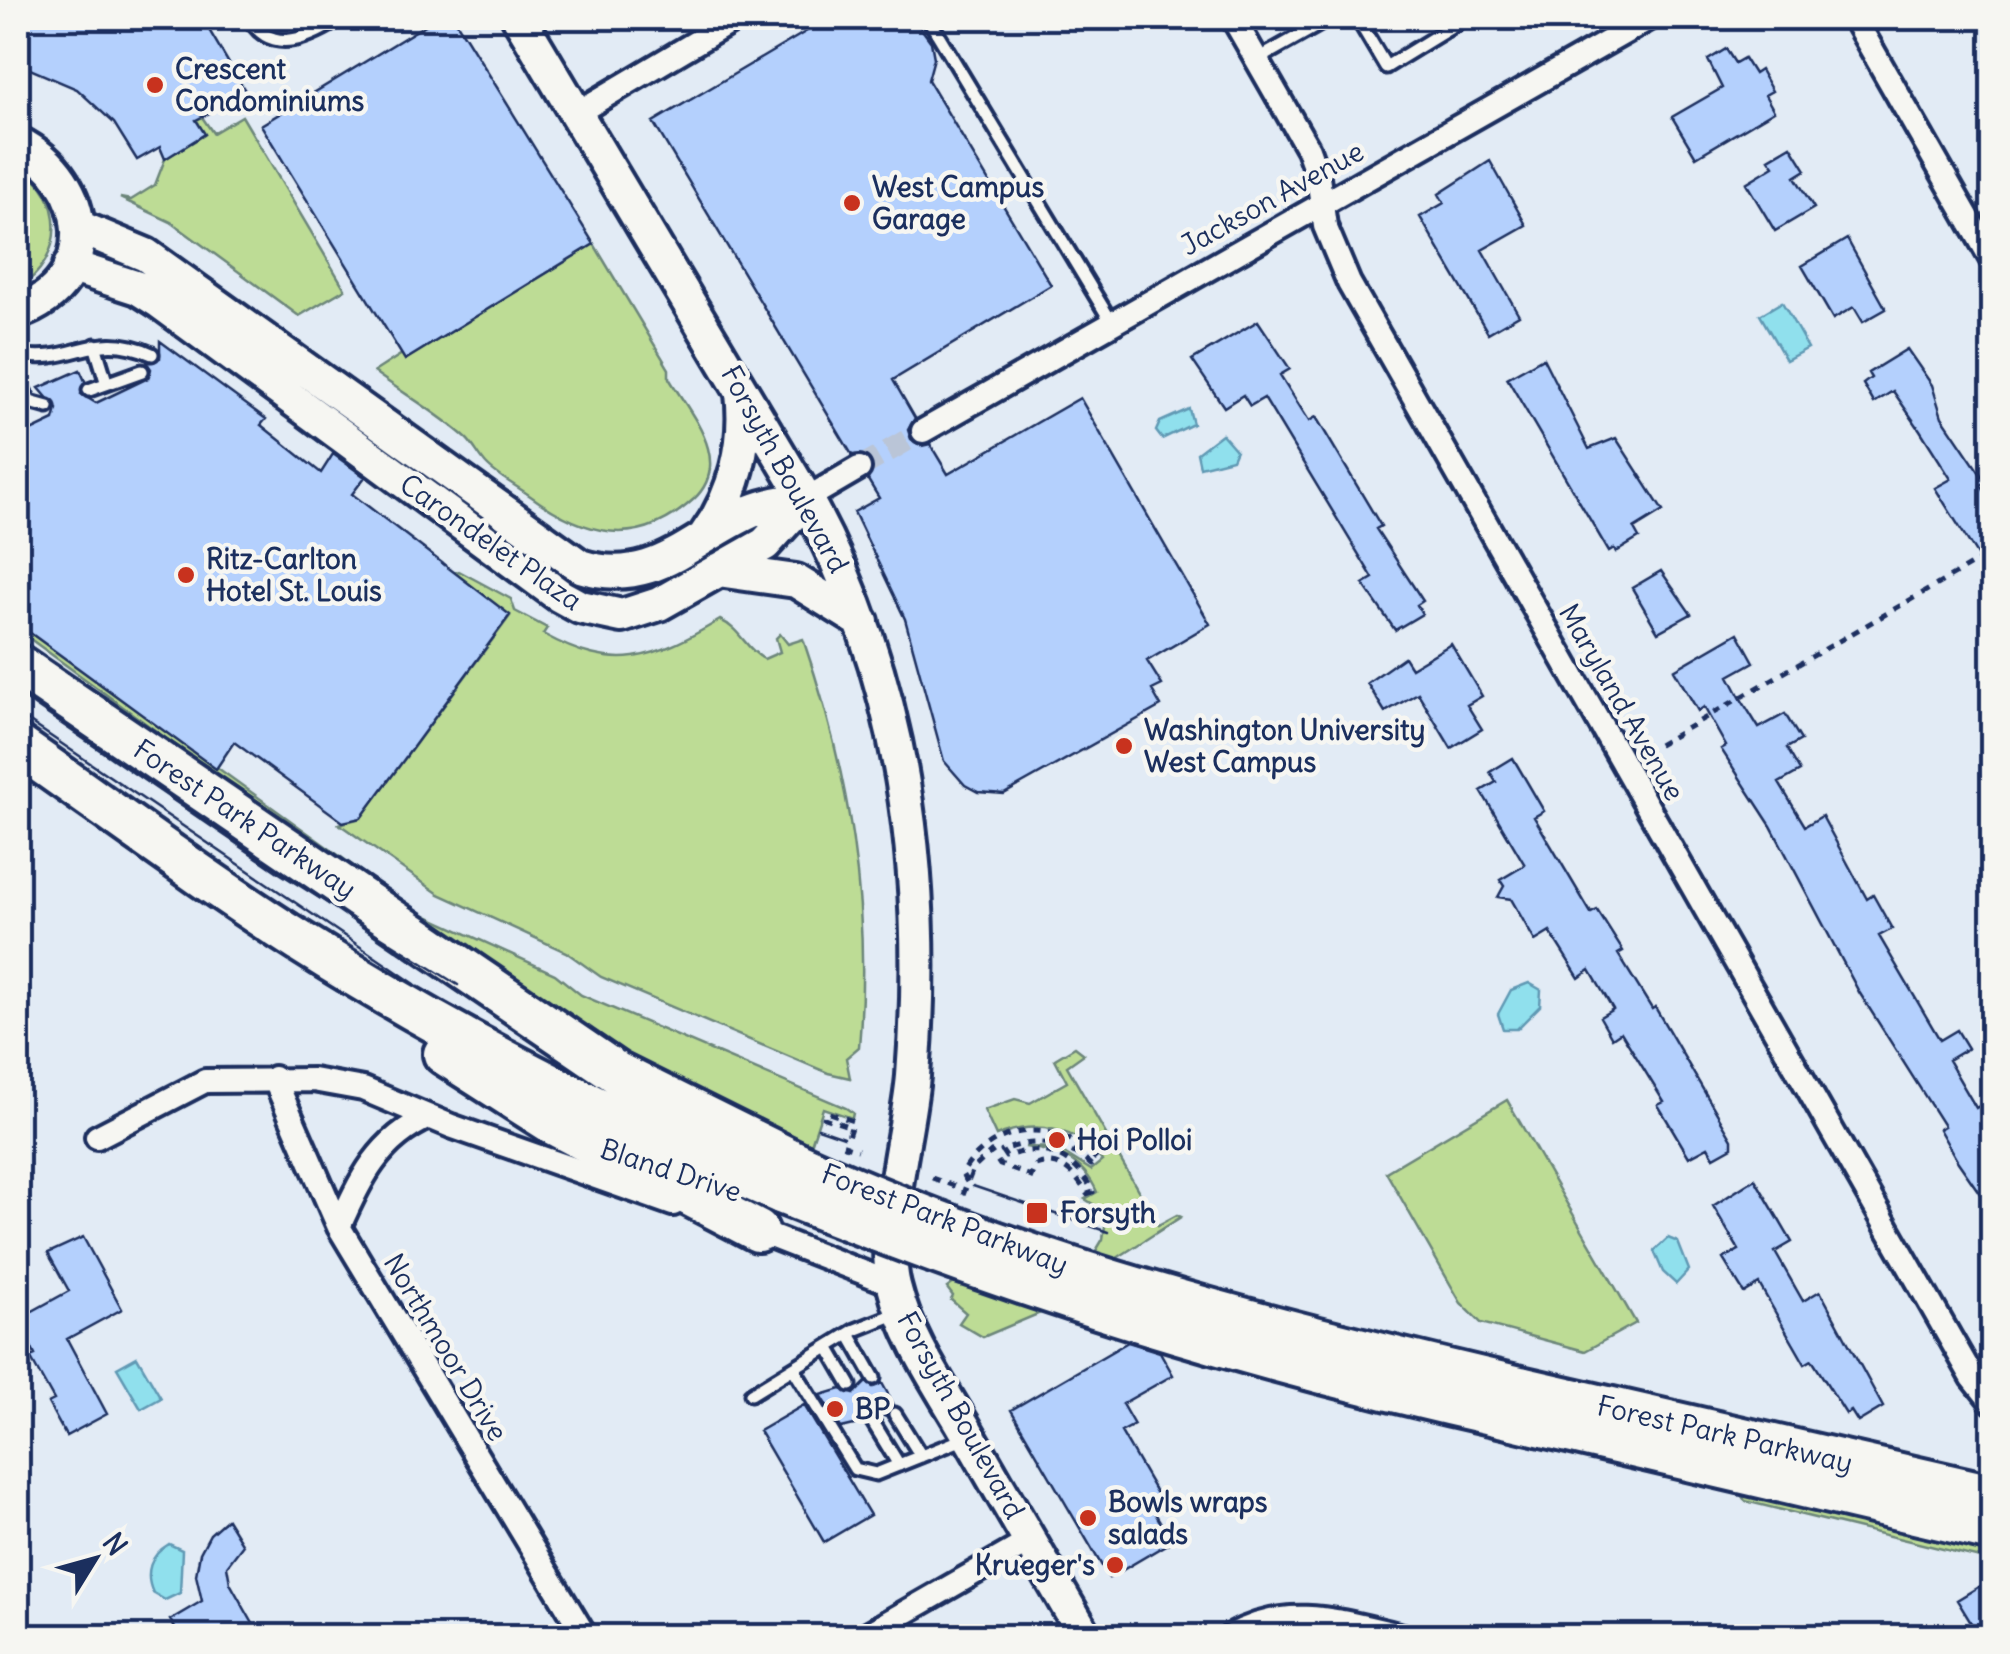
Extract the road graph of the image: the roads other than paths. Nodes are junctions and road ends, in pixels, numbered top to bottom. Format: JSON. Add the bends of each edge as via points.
{"nodes":[{"id":1,"x":249,"y":18,"type":"edge"},
{"id":2,"x":342,"y":18,"type":"edge"},
{"id":3,"x":519,"y":18,"type":"edge"},
{"id":4,"x":737,"y":18,"type":"edge"},
{"id":5,"x":928,"y":18,"type":"edge"},
{"id":6,"x":1233,"y":18,"type":"edge"},
{"id":7,"x":1331,"y":18,"type":"edge"},
{"id":8,"x":1356,"y":18,"type":"edge"},
{"id":9,"x":1466,"y":18,"type":"edge"},
{"id":10,"x":1650,"y":18,"type":"edge"},
{"id":11,"x":1854,"y":18,"type":"edge"},
{"id":12,"x":1258,"y":59,"type":"junction"},
{"id":13,"x":575,"y":114,"type":"junction"},
{"id":14,"x":18,"y":143,"type":"edge"},
{"id":15,"x":1320,"y":205,"type":"junction"},
{"id":16,"x":79,"y":227,"type":"junction"},
{"id":17,"x":1992,"y":260,"type":"edge"},
{"id":18,"x":70,"y":266,"type":"junction"},
{"id":19,"x":18,"y":312,"type":"edge"},
{"id":20,"x":1112,"y":322,"type":"junction"},
{"id":21,"x":95,"y":344,"type":"junction"},
{"id":22,"x":18,"y":352,"type":"edge"},
{"id":23,"x":152,"y":354,"type":"dead end"},
{"id":24,"x":142,"y":371,"type":"dead end"},
{"id":25,"x":106,"y":381,"type":"junction"},
{"id":26,"x":742,"y":388,"type":"junction"},
{"id":27,"x":90,"y":390,"type":"dead end"},
{"id":28,"x":48,"y":407,"type":"dead end"},
{"id":29,"x":924,"y":431,"type":"tunnel mouth"},
{"id":30,"x":858,"y":468,"type":"tunnel mouth"},
{"id":31,"x":806,"y":499,"type":"junction"},
{"id":32,"x":470,"y":512,"type":"junction"},
{"id":33,"x":703,"y":540,"type":"junction"},
{"id":34,"x":718,"y":570,"type":"junction"},
{"id":35,"x":862,"y":622,"type":"junction"},
{"id":36,"x":18,"y":664,"type":"edge"},
{"id":37,"x":18,"y":746,"type":"edge"},
{"id":38,"x":294,"y":939,"type":"junction"},
{"id":39,"x":274,"y":1078,"type":"junction"},
{"id":40,"x":429,"y":1116,"type":"junction"},
{"id":41,"x":97,"y":1137,"type":"dead end"},
{"id":42,"x":791,"y":1179,"type":"junction"},
{"id":43,"x":339,"y":1227,"type":"junction"},
{"id":44,"x":758,"y":1231,"type":"junction"},
{"id":45,"x":898,"y":1297,"type":"junction"},
{"id":46,"x":849,"y":1334,"type":"junction"},
{"id":47,"x":828,"y":1347,"type":"junction"},
{"id":48,"x":792,"y":1368,"type":"junction"},
{"id":49,"x":874,"y":1378,"type":"dead end"},
{"id":50,"x":850,"y":1385,"type":"dead end"},
{"id":51,"x":751,"y":1394,"type":"dead end"},
{"id":52,"x":1992,"y":1402,"type":"edge"},
{"id":53,"x":1516,"y":1403,"type":"junction"},
{"id":54,"x":895,"y":1414,"type":"dead end"},
{"id":55,"x":871,"y":1419,"type":"dead end"},
{"id":56,"x":970,"y":1436,"type":"junction"},
{"id":57,"x":920,"y":1456,"type":"junction"},
{"id":58,"x":899,"y":1465,"type":"junction"},
{"id":59,"x":1992,"y":1495,"type":"edge"},
{"id":60,"x":1992,"y":1531,"type":"edge"},
{"id":61,"x":1030,"y":1541,"type":"junction"},
{"id":62,"x":18,"y":1628,"type":"edge"},
{"id":63,"x":1236,"y":1634,"type":"edge"},
{"id":64,"x":25,"y":1636,"type":"edge"},
{"id":65,"x":585,"y":1636,"type":"edge"},
{"id":66,"x":864,"y":1636,"type":"edge"},
{"id":67,"x":1085,"y":1636,"type":"edge"},
{"id":68,"x":1403,"y":1636,"type":"edge"}],
"edges":[{"from":1,"to":2,"type":"lane","via":[[258,33],[280,41],[303,41]]},
{"from":3,"to":13,"type":"main road","name":"Forsyth Boulevard"},
{"from":4,"to":13,"type":"street"},
{"from":5,"to":20,"type":"lane"},
{"from":6,"to":12,"type":"street","name":"Maryland Avenue"},
{"from":7,"to":12,"type":"lane"},
{"from":8,"to":9,"type":"lane","via":[[1386,67]]},
{"from":10,"to":15,"type":"street","name":"Jackson Avenue"},
{"from":11,"to":17,"type":"street"},
{"from":12,"to":15,"type":"street","name":"Maryland Avenue","via":[[1308,149]]},
{"from":13,"to":26,"type":"main road","name":"Forsyth Boulevard"},
{"from":14,"to":16,"type":"main road","via":[[61,174]]},
{"from":15,"to":20,"type":"street","name":"Jackson Avenue"},
{"from":15,"to":52,"type":"street","name":"Maryland Avenue","via":[[1349,284]]},
{"from":16,"to":18,"type":"main road"},
{"from":16,"to":32,"type":"main road","name":"Carondelet Plaza","via":[[146,255]]},
{"from":18,"to":19,"type":"main road","via":[[54,290]]},
{"from":18,"to":32,"type":"main road","name":"Carondelet Plaza","via":[[138,288]]},
{"from":20,"to":29,"type":"street","name":"Jackson Avenue"},
{"from":21,"to":22,"type":"lane","via":[[57,356]]},
{"from":21,"to":23,"type":"lane","via":[[124,342]]},
{"from":21,"to":25,"type":"lane"},
{"from":22,"to":28,"type":"lane","via":[[22,388],[30,402]]},
{"from":24,"to":25,"type":"lane"},
{"from":25,"to":27,"type":"lane"},
{"from":26,"to":31,"type":"main road","name":"Forsyth Boulevard"},
{"from":26,"to":33,"type":"main road","via":[[734,480]]},
{"from":30,"to":31,"type":"street"},
{"from":31,"to":33,"type":"main road","name":"Carondelet Plaza","via":[[750,512]]},
{"from":31,"to":34,"type":"main road","name":"Carondelet Plaza","via":[[765,544]]},
{"from":31,"to":35,"type":"main road","name":"Forsyth Boulevard"},
{"from":32,"to":33,"type":"main road","name":"Carondelet Plaza","via":[[605,574],[650,568]]},
{"from":32,"to":34,"type":"main road","name":"Carondelet Plaza","via":[[560,596],[600,614],[640,612]]},
{"from":34,"to":35,"type":"main road","via":[[796,582]]},
{"from":35,"to":45,"type":"main road","name":"Forsyth Boulevard","via":[[896,735],[918,890],[920,991],[893,1222]]},
{"from":36,"to":42,"type":"highway","name":"Forest Park Parkway","via":[[617,1072],[731,1134]]},
{"from":37,"to":38,"type":"highway","name":"Forest Park Parkway"},
{"from":38,"to":42,"type":"highway","name":"Forest Park Parkway","via":[[504,1060]]},
{"from":38,"to":44,"type":"highway","via":[[462,1067],[555,1125]]},
{"from":39,"to":40,"type":"street","name":"Bland Drive","via":[[363,1089]]},
{"from":39,"to":41,"type":"street","name":"Bland Drive","via":[[205,1081]]},
{"from":39,"to":43,"type":"street","name":"Northmoor Drive"},
{"from":40,"to":43,"type":"street","via":[[384,1146],[358,1182]]},
{"from":40,"to":44,"type":"street","name":"Bland Drive"},
{"from":42,"to":53,"type":"highway","name":"Forest Park Parkway","bridge":true},
{"from":43,"to":65,"type":"street","name":"Northmoor Drive"},
{"from":44,"to":45,"type":"street","name":"Bland Drive"},
{"from":45,"to":46,"type":"lane"},
{"from":45,"to":56,"type":"main road","name":"Forsyth Boulevard"},
{"from":46,"to":47,"type":"lane"},
{"from":46,"to":49,"type":"lane"},
{"from":47,"to":48,"type":"lane"},
{"from":47,"to":50,"type":"lane"},
{"from":48,"to":51,"type":"lane"},
{"from":48,"to":58,"type":"lane","via":[[856,1469],[876,1474]]},
{"from":53,"to":59,"type":"highway","name":"Forest Park Parkway"},
{"from":53,"to":60,"type":"highway","name":"Forest Park Parkway"},
{"from":54,"to":57,"type":"lane"},
{"from":55,"to":58,"type":"lane"},
{"from":56,"to":57,"type":"lane"},
{"from":56,"to":61,"type":"main road","name":"Forsyth Boulevard"},
{"from":57,"to":58,"type":"lane"},
{"from":61,"to":66,"type":"street"},
{"from":61,"to":67,"type":"main road","name":"Forsyth Boulevard"},
{"from":62,"to":64,"type":"street"},
{"from":63,"to":68,"type":"street","via":[[1292,1615]]}]}
